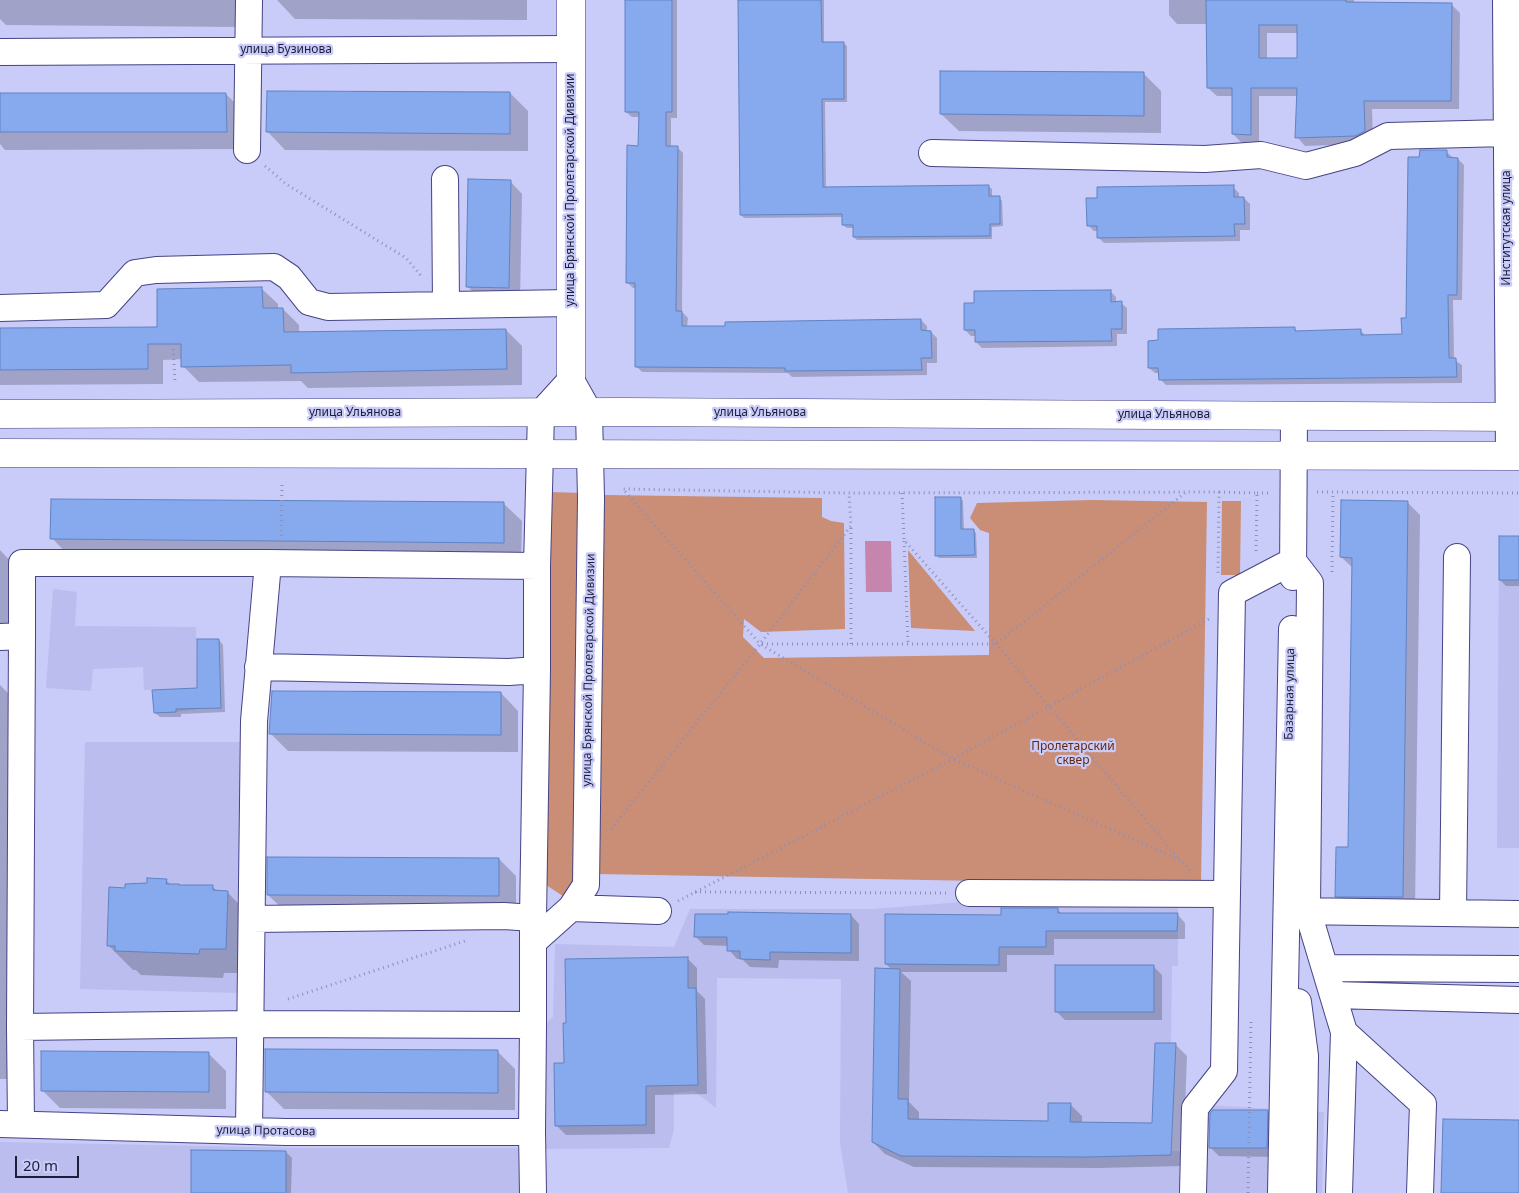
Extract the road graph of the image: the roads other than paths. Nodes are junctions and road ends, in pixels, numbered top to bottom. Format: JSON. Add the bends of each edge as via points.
{"nodes":[{"id":1,"x":249,"y":0,"type":"edge"},
{"id":2,"x":571,"y":0,"type":"edge"},
{"id":3,"x":1506,"y":0,"type":"edge"},
{"id":4,"x":571,"y":49,"type":"junction"},
{"id":5,"x":248,"y":51,"type":"junction"},
{"id":6,"x":0,"y":52,"type":"edge"},
{"id":7,"x":1506,"y":134,"type":"junction"},
{"id":8,"x":247,"y":150,"type":"road end"},
{"id":9,"x":932,"y":153,"type":"dead end"},
{"id":10,"x":445,"y":179,"type":"dead end"},
{"id":11,"x":1513,"y":213,"type":"edge"},
{"id":12,"x":571,"y":303,"type":"junction"},
{"id":13,"x":446,"y":305,"type":"junction"},
{"id":14,"x":0,"y":308,"type":"edge"},
{"id":15,"x":571,"y":380,"type":"junction"},
{"id":16,"x":541,"y":412,"type":"junction"},
{"id":17,"x":589,"y":412,"type":"junction"},
{"id":18,"x":0,"y":414,"type":"edge"},
{"id":19,"x":1294,"y":416,"type":"junction"},
{"id":20,"x":1514,"y":417,"type":"edge"},
{"id":21,"x":0,"y":453,"type":"edge"},
{"id":22,"x":540,"y":454,"type":"junction"},
{"id":23,"x":590,"y":454,"type":"junction"},
{"id":24,"x":1514,"y":456,"type":"edge"},
{"id":25,"x":1294,"y":457,"type":"junction"},
{"id":26,"x":1457,"y":557,"type":"dead end"},
{"id":27,"x":1293,"y":561,"type":"junction"},
{"id":28,"x":274,"y":563,"type":"junction"},
{"id":29,"x":537,"y":566,"type":"junction"},
{"id":30,"x":11,"y":636,"type":"edge"},
{"id":31,"x":258,"y":667,"type":"junction"},
{"id":32,"x":537,"y":670,"type":"junction"},
{"id":33,"x":969,"y":893,"type":"road end"},
{"id":34,"x":1219,"y":894,"type":"junction"},
{"id":35,"x":571,"y":908,"type":"junction"},
{"id":36,"x":658,"y":911,"type":"dead end"},
{"id":37,"x":1297,"y":911,"type":"junction"},
{"id":38,"x":1453,"y":913,"type":"junction"},
{"id":39,"x":1519,"y":914,"type":"edge"},
{"id":40,"x":252,"y":919,"type":"junction"},
{"id":41,"x":533,"y":930,"type":"junction"},
{"id":42,"x":1325,"y":968,"type":"junction"},
{"id":43,"x":1519,"y":969,"type":"edge"},
{"id":44,"x":1333,"y":995,"type":"junction"},
{"id":45,"x":1519,"y":1000,"type":"edge"},
{"id":46,"x":251,"y":1017,"type":"junction"},
{"id":47,"x":533,"y":1025,"type":"junction"},
{"id":48,"x":20,"y":1026,"type":"junction"},
{"id":49,"x":1344,"y":1032,"type":"junction"},
{"id":50,"x":11,"y":1124,"type":"edge"},
{"id":51,"x":249,"y":1130,"type":"junction"},
{"id":52,"x":532,"y":1132,"type":"junction"},
{"id":53,"x":533,"y":1193,"type":"edge"},
{"id":54,"x":1193,"y":1193,"type":"edge"},
{"id":55,"x":1281,"y":1193,"type":"edge"},
{"id":56,"x":1303,"y":1193,"type":"edge"},
{"id":57,"x":1339,"y":1193,"type":"edge"},
{"id":58,"x":1420,"y":1193,"type":"edge"}],
"edges":[{"from":1,"to":5,"type":"street"},
{"from":2,"to":4,"type":"main road","name":"улица Брянской Пролетарской Дивизии"},
{"from":3,"to":7,"type":"street","name":"Институтская улица"},
{"from":4,"to":5,"type":"street","name":"улица Бузинова"},
{"from":4,"to":12,"type":"main road","name":"улица Брянской Пролетарской Дивизии"},
{"from":5,"to":6,"type":"street","name":"улица Бузинова"},
{"from":5,"to":8,"type":"street"},
{"from":7,"to":9,"type":"street","via":[[1388,136],[1355,153],[1306,166],[1260,156],[1205,159]]},
{"from":7,"to":11,"type":"street","name":"Институтская улица"},
{"from":10,"to":13,"type":"street"},
{"from":11,"to":20,"type":"street","name":"Институтская улица"},
{"from":12,"to":13,"type":"street"},
{"from":12,"to":15,"type":"main road","name":"улица Брянской Пролетарской Дивизии"},
{"from":13,"to":14,"type":"street","via":[[328,307],[309,302],[289,277],[274,267],[135,273],[106,305]]},
{"from":15,"to":16,"type":"street"},
{"from":15,"to":17,"type":"street","name":"улица Брянской Пролетарской Дивизии"},
{"from":16,"to":17,"type":"main road","name":"улица Ульянова"},
{"from":16,"to":18,"type":"main road","name":"улица Ульянова"},
{"from":16,"to":22,"type":"street"},
{"from":17,"to":19,"type":"main road","name":"улица Ульянова"},
{"from":17,"to":23,"type":"street","name":"улица Брянской Пролетарской Дивизии"},
{"from":19,"to":20,"type":"main road","name":"улица Ульянова"},
{"from":19,"to":25,"type":"street","name":"Базарная улица"},
{"from":20,"to":24,"type":"street","name":"Институтская улица"},
{"from":21,"to":22,"type":"main road"},
{"from":22,"to":23,"type":"main road"},
{"from":22,"to":29,"type":"street"},
{"from":23,"to":25,"type":"main road"},
{"from":23,"to":35,"type":"street","name":"улица Брянской Пролетарской Дивизии","via":[[586,873]]},
{"from":24,"to":25,"type":"main road"},
{"from":25,"to":27,"type":"street","name":"Базарная улица"},
{"from":26,"to":38,"type":"street"},
{"from":27,"to":34,"type":"street","via":[[1232,593]]},
{"from":27,"to":37,"type":"street","name":"Базарная улица"},
{"from":28,"to":29,"type":"street"},
{"from":28,"to":30,"type":"street","via":[[22,563]]},
{"from":28,"to":31,"type":"street"},
{"from":29,"to":32,"type":"street"},
{"from":30,"to":48,"type":"street"},
{"from":31,"to":32,"type":"street"},
{"from":31,"to":40,"type":"street","via":[[254,721]]},
{"from":32,"to":41,"type":"street"},
{"from":33,"to":34,"type":"street"},
{"from":34,"to":54,"type":"street","via":[[1224,1071],[1195,1108]]},
{"from":35,"to":36,"type":"street"},
{"from":35,"to":41,"type":"street"},
{"from":37,"to":38,"type":"street"},
{"from":37,"to":42,"type":"street"},
{"from":37,"to":55,"type":"street","name":"Базарная улица","via":[[1286,972]]},
{"from":37,"to":56,"type":"street","via":[[1305,1056]]},
{"from":38,"to":39,"type":"street"},
{"from":40,"to":41,"type":"street","via":[[504,916]]},
{"from":40,"to":46,"type":"street"},
{"from":41,"to":47,"type":"street"},
{"from":42,"to":43,"type":"street"},
{"from":42,"to":44,"type":"street"},
{"from":44,"to":45,"type":"street"},
{"from":44,"to":49,"type":"street"},
{"from":46,"to":47,"type":"street"},
{"from":46,"to":48,"type":"street"},
{"from":46,"to":51,"type":"street"},
{"from":47,"to":52,"type":"street"},
{"from":48,"to":50,"type":"street"},
{"from":49,"to":57,"type":"street"},
{"from":49,"to":58,"type":"street","via":[[1423,1104]]},
{"from":50,"to":51,"type":"street","name":"улица Протасова"},
{"from":51,"to":52,"type":"street","name":"улица Протасова"},
{"from":52,"to":53,"type":"street"}]}
